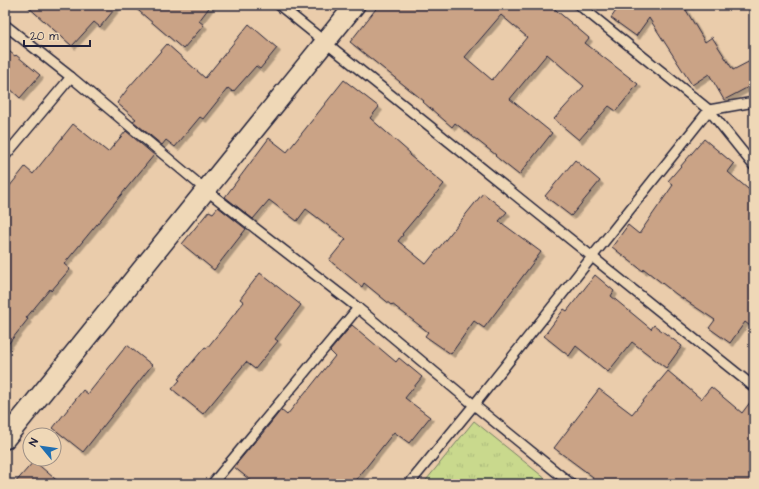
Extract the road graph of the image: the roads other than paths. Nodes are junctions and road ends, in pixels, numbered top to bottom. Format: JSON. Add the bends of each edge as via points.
{"nodes":[{"id":1,"x":279,"y":5,"type":"edge"},
{"id":2,"x":355,"y":5,"type":"edge"},
{"id":3,"x":579,"y":5,"type":"edge"},
{"id":4,"x":5,"y":25,"type":"edge"},
{"id":5,"x":325,"y":42,"type":"junction"},
{"id":6,"x":71,"y":77,"type":"junction"},
{"id":7,"x":754,"y":102,"type":"edge"},
{"id":8,"x":709,"y":110,"type":"junction"},
{"id":9,"x":5,"y":156,"type":"edge"},
{"id":10,"x":754,"y":166,"type":"edge"},
{"id":11,"x":206,"y":190,"type":"junction"},
{"id":12,"x":593,"y":256,"type":"junction"},
{"id":13,"x":358,"y":308,"type":"junction"},
{"id":14,"x":754,"y":387,"type":"edge"},
{"id":15,"x":474,"y":405,"type":"junction"},
{"id":16,"x":5,"y":439,"type":"edge"},
{"id":17,"x":212,"y":484,"type":"edge"},
{"id":18,"x":409,"y":484,"type":"edge"},
{"id":19,"x":571,"y":484,"type":"edge"}],
"edges":[{"from":1,"to":5,"type":"lane"},
{"from":2,"to":5,"type":"street"},
{"from":3,"to":8,"type":"lane"},
{"from":4,"to":6,"type":"lane"},
{"from":5,"to":11,"type":"street"},
{"from":5,"to":12,"type":"lane"},
{"from":6,"to":9,"type":"lane"},
{"from":6,"to":11,"type":"lane"},
{"from":7,"to":8,"type":"lane"},
{"from":8,"to":10,"type":"lane"},
{"from":8,"to":12,"type":"lane"},
{"from":11,"to":13,"type":"lane"},
{"from":11,"to":16,"type":"street"},
{"from":12,"to":14,"type":"lane"},
{"from":12,"to":15,"type":"lane"},
{"from":13,"to":15,"type":"lane"},
{"from":13,"to":17,"type":"lane"},
{"from":15,"to":18,"type":"lane"},
{"from":15,"to":19,"type":"lane"}]}
